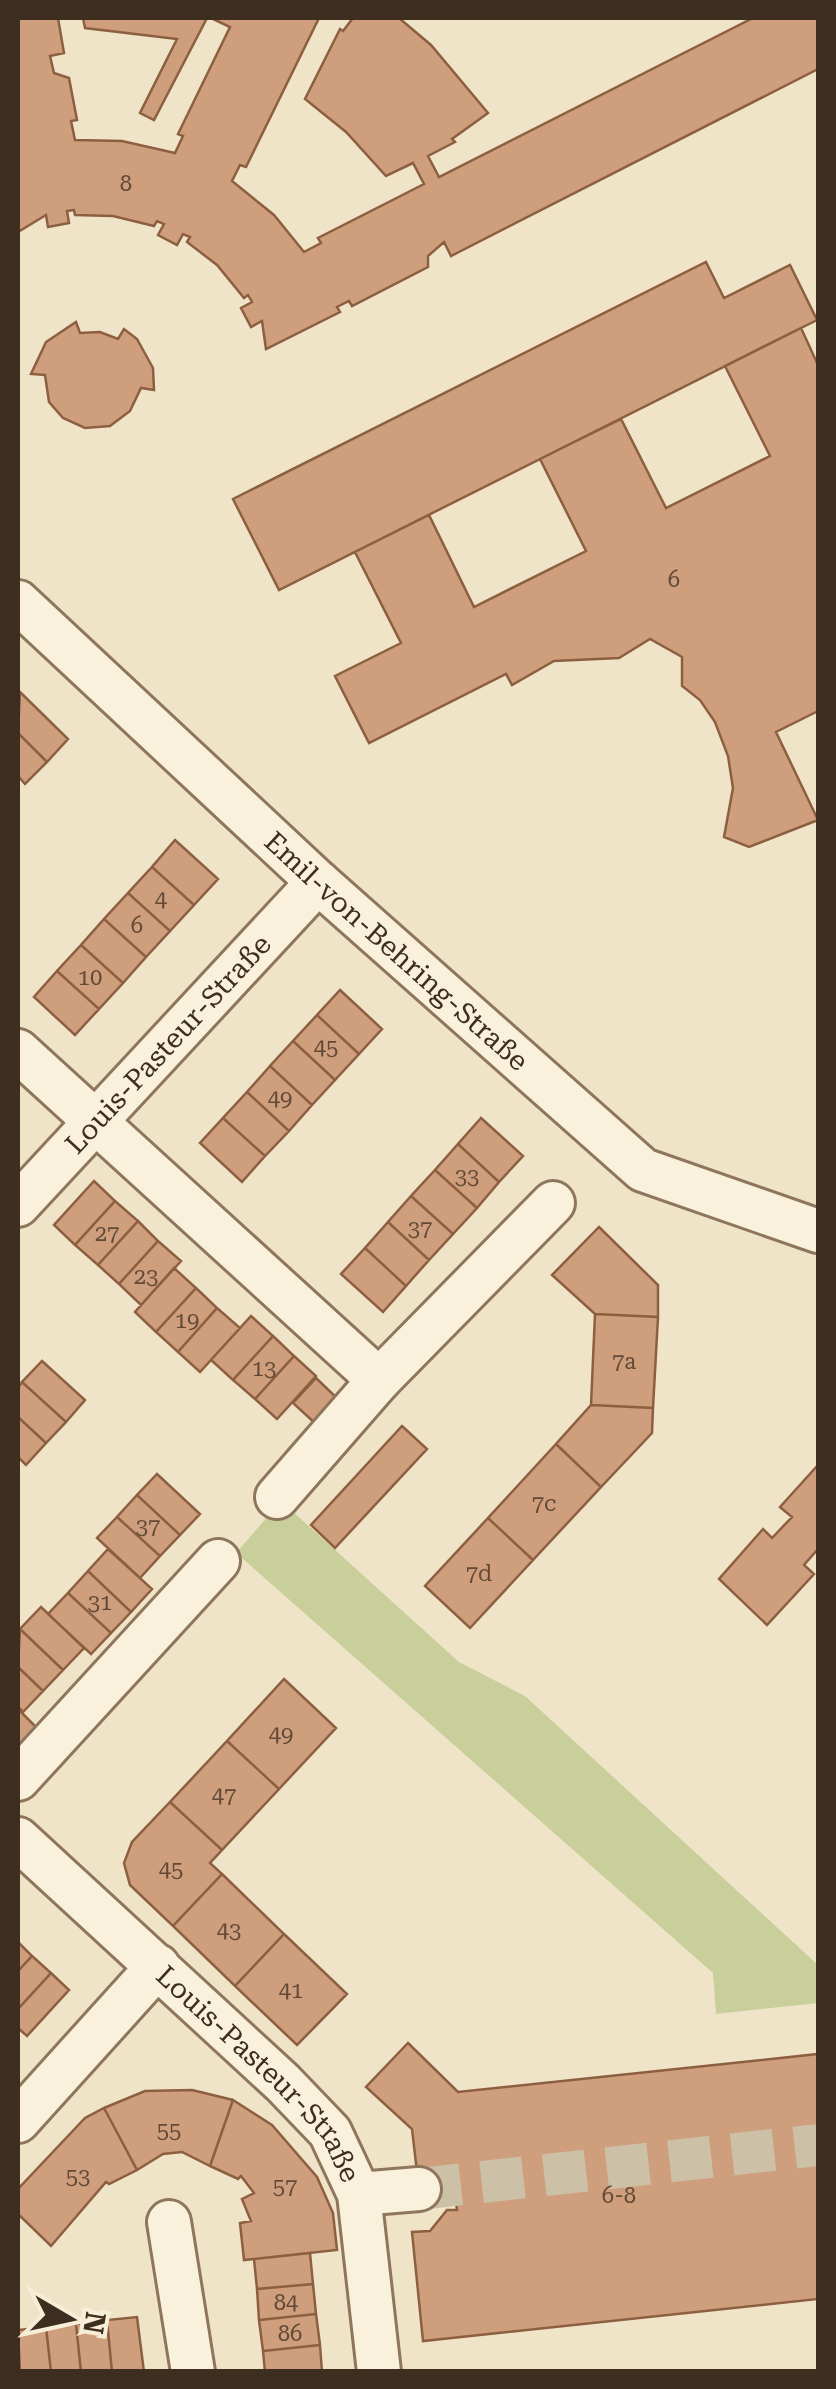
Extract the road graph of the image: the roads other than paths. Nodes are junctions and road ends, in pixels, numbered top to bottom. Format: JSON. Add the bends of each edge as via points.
{"nodes":[{"id":1,"x":18,"y":602,"type":"edge"},
{"id":2,"x":318,"y":882,"type":"junction"},
{"id":3,"x":18,"y":1051,"type":"edge"},
{"id":4,"x":95,"y":1121,"type":"junction"},
{"id":5,"x":553,"y":1203,"type":"dead end"},
{"id":6,"x":18,"y":1205,"type":"edge"},
{"id":7,"x":818,"y":1231,"type":"edge"},
{"id":8,"x":380,"y":1380,"type":"junction"},
{"id":9,"x":277,"y":1497,"type":"dead end"},
{"id":10,"x":218,"y":1562,"type":"dead end"},
{"id":11,"x":18,"y":1779,"type":"edge"},
{"id":12,"x":18,"y":1839,"type":"edge"},
{"id":13,"x":158,"y":1966,"type":"junction"},
{"id":14,"x":18,"y":2121,"type":"edge"},
{"id":15,"x":419,"y":2189,"type":"tunnel mouth"},
{"id":16,"x":359,"y":2194,"type":"junction"},
{"id":17,"x":170,"y":2222,"type":"dead end"},
{"id":18,"x":193,"y":2372,"type":"edge"},
{"id":19,"x":380,"y":2372,"type":"edge"}],
"edges":[{"from":1,"to":2,"type":"street","name":"Emil-von-Behring-Straße"},
{"from":2,"to":4,"type":"street","name":"Louis-Pasteur-Straße"},
{"from":2,"to":7,"type":"street","name":"Emil-von-Behring-Straße","via":[[643,1170]]},
{"from":3,"to":4,"type":"street"},
{"from":4,"to":6,"type":"street","name":"Louis-Pasteur-Straße"},
{"from":4,"to":8,"type":"street"},
{"from":5,"to":8,"type":"street"},
{"from":8,"to":9,"type":"street"},
{"from":10,"to":11,"type":"street"},
{"from":12,"to":13,"type":"street","name":"Louis-Pasteur-Straße"},
{"from":13,"to":14,"type":"street"},
{"from":13,"to":16,"type":"street","name":"Louis-Pasteur-Straße","via":[[316,2114]]},
{"from":15,"to":16,"type":"street"},
{"from":16,"to":19,"type":"street","name":"Louis-Pasteur-Straße"},
{"from":17,"to":18,"type":"street"}]}
